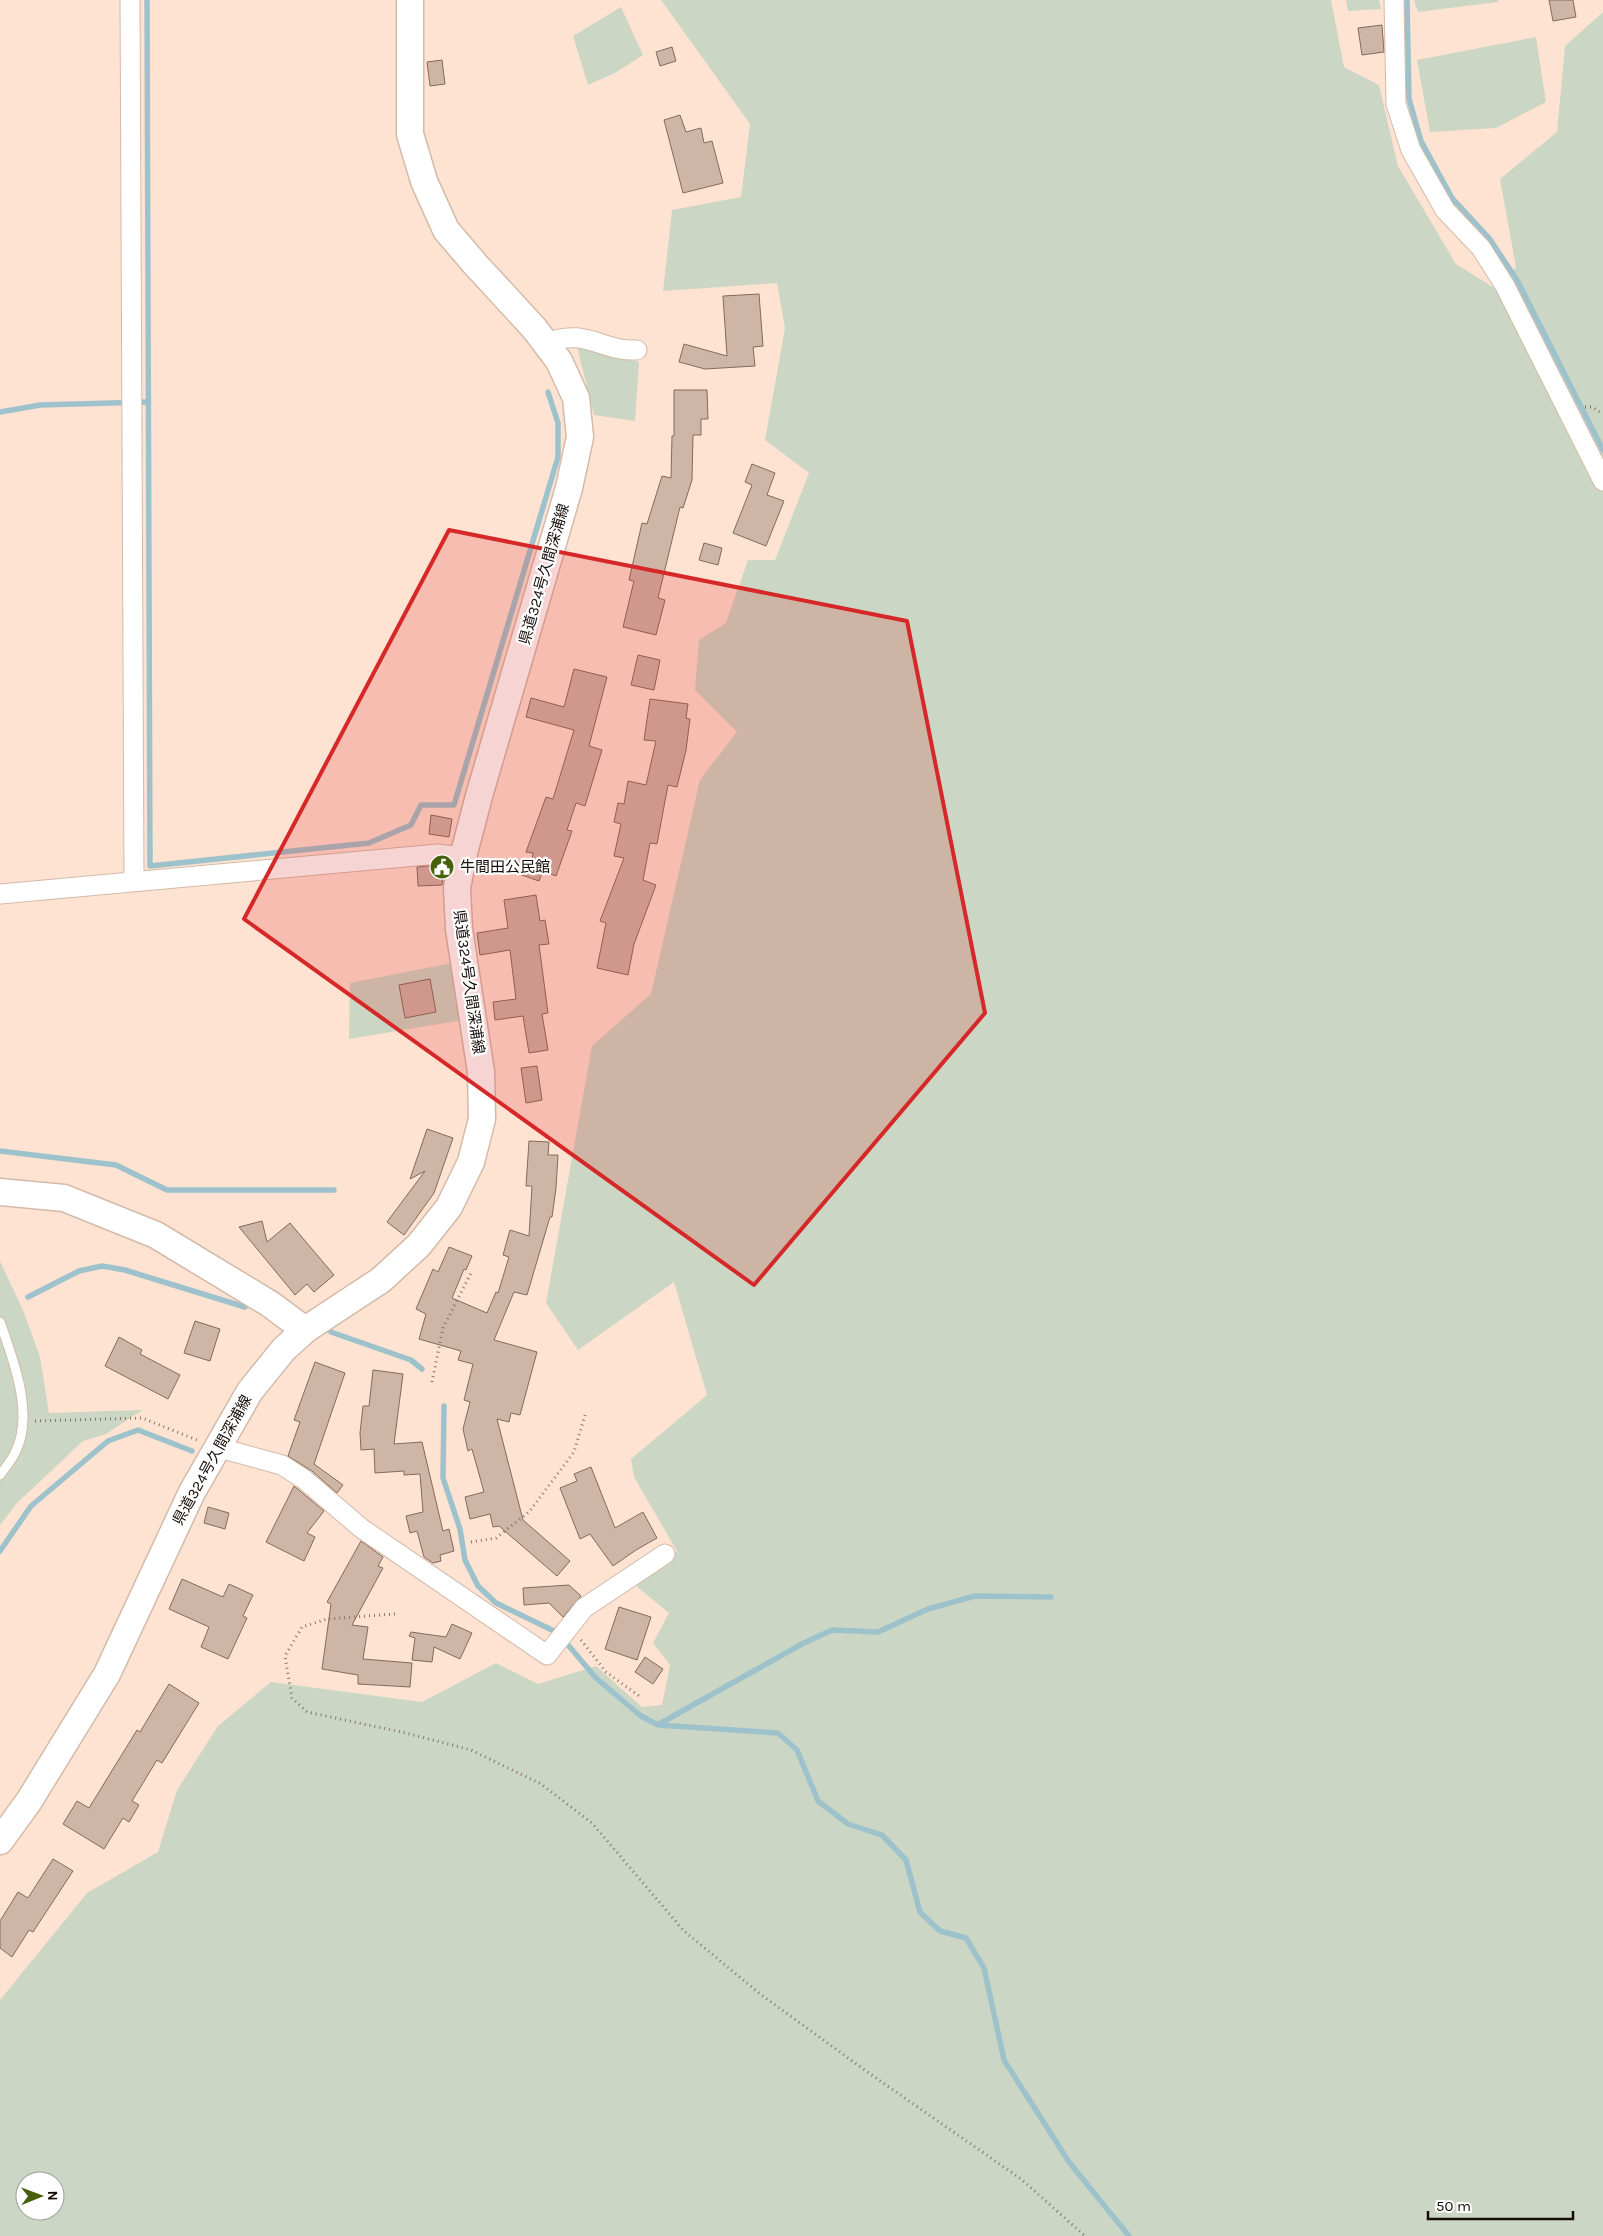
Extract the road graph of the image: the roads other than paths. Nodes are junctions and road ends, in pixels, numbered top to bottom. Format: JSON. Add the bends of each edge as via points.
{"nodes":[{"id":1,"x":130,"y":0,"type":"edge"},
{"id":2,"x":410,"y":0,"type":"edge"},
{"id":3,"x":1394,"y":0,"type":"edge"},
{"id":4,"x":546,"y":343,"type":"junction"},
{"id":5,"x":637,"y":350,"type":"dead end"},
{"id":6,"x":1603,"y":481,"type":"edge"},
{"id":7,"x":463,"y":857,"type":"junction"},
{"id":8,"x":134,"y":880,"type":"junction"},
{"id":9,"x":0,"y":894,"type":"edge"},
{"id":10,"x":0,"y":1192,"type":"edge"},
{"id":11,"x":0,"y":1322,"type":"edge"},
{"id":12,"x":305,"y":1330,"type":"junction"},
{"id":13,"x":216,"y":1447,"type":"junction"},
{"id":14,"x":0,"y":1475,"type":"edge"},
{"id":15,"x":665,"y":1554,"type":"dead end"},
{"id":16,"x":0,"y":1841,"type":"edge"}],
"edges":[{"from":1,"to":8,"type":"street"},
{"from":2,"to":4,"type":"main road","name":"県道324号久間深浦線","via":[[410,134],[424,181],[446,230]]},
{"from":3,"to":6,"type":"street","via":[[1396,104],[1411,150],[1445,210],[1481,248],[1505,286]]},
{"from":4,"to":5,"type":"street","via":[[562,337],[586,338]]},
{"from":4,"to":7,"type":"main road","name":"県道324号久間深浦線","via":[[559,361],[576,398],[580,437],[569,488]]},
{"from":7,"to":8,"type":"street","via":[[438,854]]},
{"from":7,"to":12,"type":"main road","name":"県道324号久間深浦線","via":[[457,888],[459,929],[481,1072],[482,1119],[471,1162],[449,1206],[420,1245],[380,1280]]},
{"from":8,"to":9,"type":"street"},
{"from":10,"to":12,"type":"main road","via":[[64,1198],[156,1235],[270,1304]]},
{"from":11,"to":14,"type":"lane","via":[[16,1366],[24,1421],[16,1452]]},
{"from":12,"to":13,"type":"main road","name":"県道324号久間深浦線","via":[[284,1349],[250,1390]]},
{"from":13,"to":15,"type":"street","via":[[282,1465],[305,1480],[361,1528],[547,1655],[584,1608]]},
{"from":13,"to":16,"type":"main road","name":"県道324号久間深浦線","via":[[107,1674],[39,1786]]}]}
